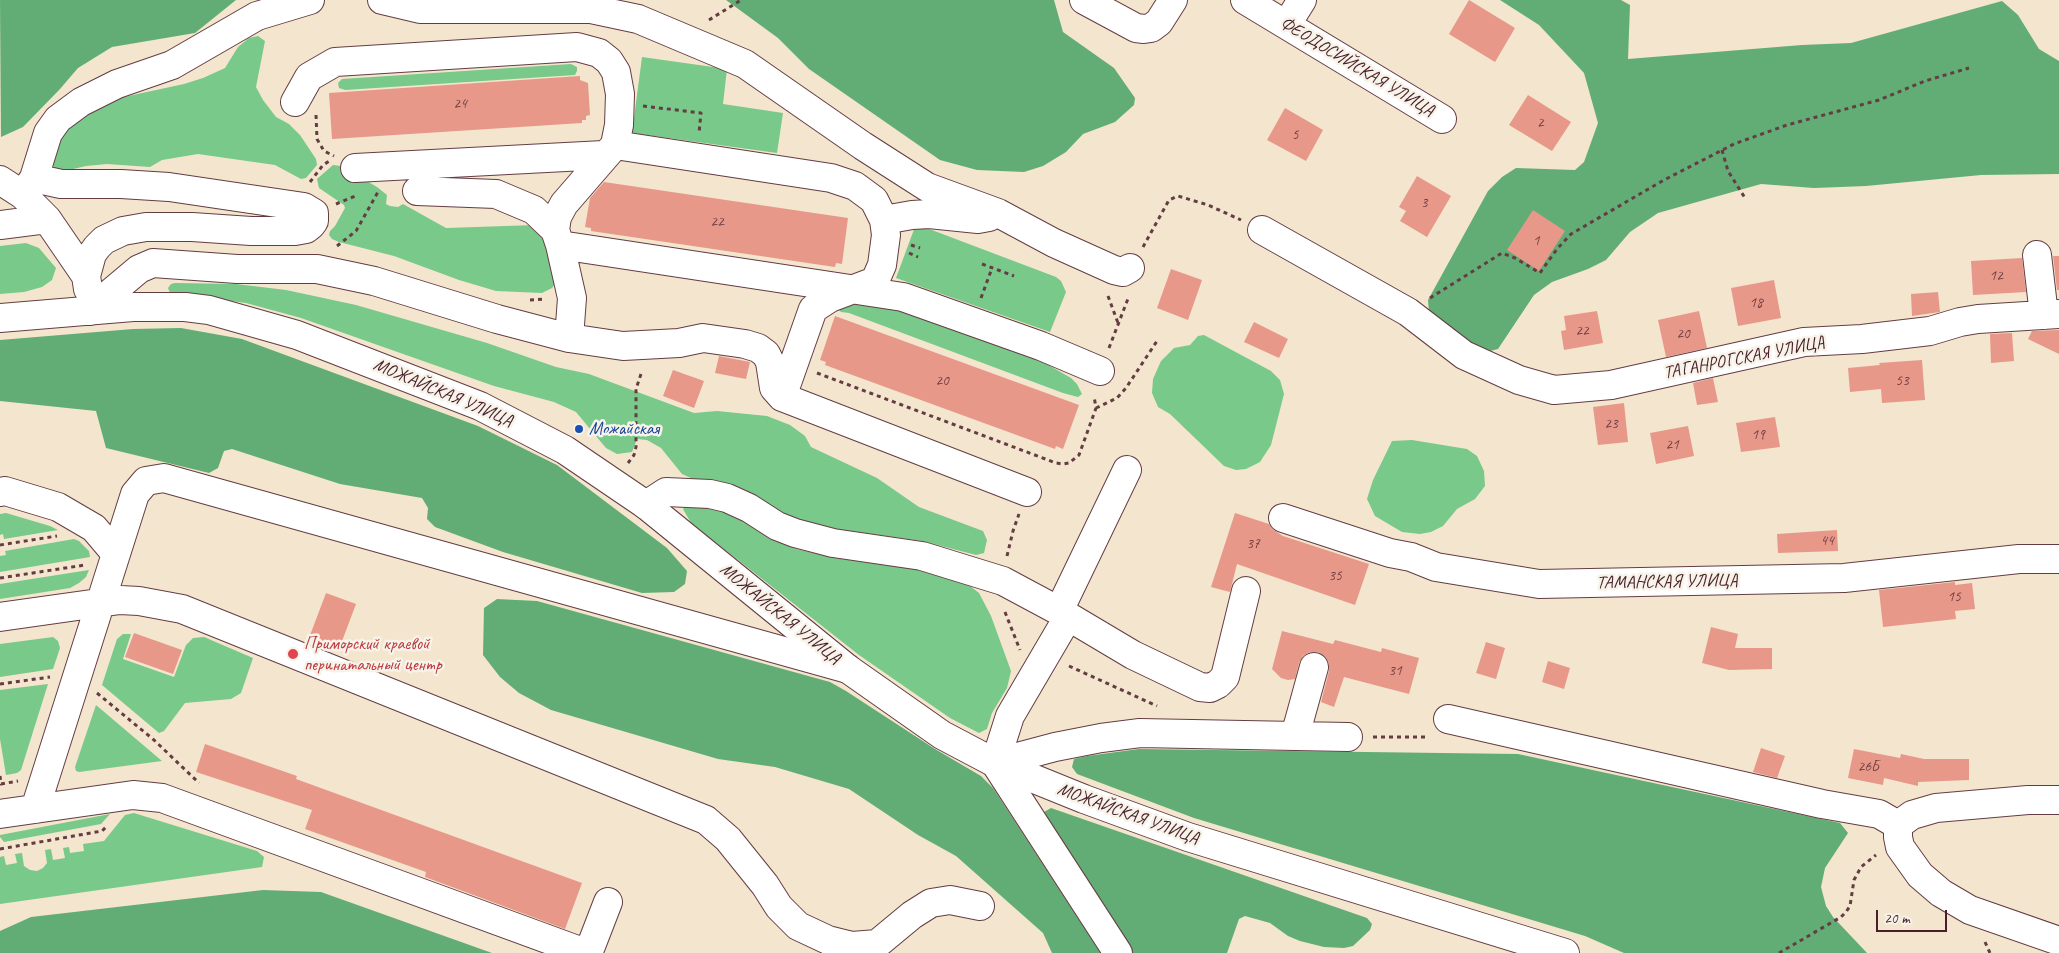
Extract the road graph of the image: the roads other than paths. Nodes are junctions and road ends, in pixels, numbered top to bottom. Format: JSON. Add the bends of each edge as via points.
{"nodes":[{"id":1,"x":310,"y":0,"type":"edge"},
{"id":2,"x":382,"y":0,"type":"edge"},
{"id":3,"x":1084,"y":0,"type":"edge"},
{"id":4,"x":1173,"y":0,"type":"edge"},
{"id":5,"x":1245,"y":0,"type":"edge"},
{"id":6,"x":1302,"y":0,"type":"edge"},
{"id":7,"x":604,"y":10,"type":"junction"},
{"id":8,"x":1287,"y":24,"type":"junction"},
{"id":9,"x":609,"y":61,"type":"junction"},
{"id":10,"x":305,"y":105,"type":"road end"},
{"id":11,"x":1442,"y":119,"type":"dead end"},
{"id":12,"x":609,"y":150,"type":"junction"},
{"id":13,"x":0,"y":180,"type":"edge"},
{"id":14,"x":359,"y":180,"type":"road end"},
{"id":15,"x":28,"y":186,"type":"junction"},
{"id":16,"x":416,"y":191,"type":"road end"},
{"id":17,"x":998,"y":213,"type":"junction"},
{"id":18,"x":47,"y":219,"type":"junction"},
{"id":19,"x":884,"y":220,"type":"junction"},
{"id":20,"x":0,"y":225,"type":"edge"},
{"id":21,"x":1262,"y":230,"type":"road end"},
{"id":22,"x":558,"y":237,"type":"junction"},
{"id":23,"x":2037,"y":255,"type":"dead end"},
{"id":24,"x":1133,"y":266,"type":"road end"},
{"id":25,"x":86,"y":276,"type":"junction"},
{"id":26,"x":854,"y":290,"type":"junction"},
{"id":27,"x":89,"y":311,"type":"junction"},
{"id":28,"x":2052,"y":315,"type":"edge"},
{"id":29,"x":0,"y":318,"type":"edge"},
{"id":30,"x":569,"y":338,"type":"junction"},
{"id":31,"x":1096,"y":382,"type":"road end"},
{"id":32,"x":782,"y":397,"type":"junction"},
{"id":33,"x":1127,"y":470,"type":"dead end"},
{"id":34,"x":0,"y":492,"type":"edge"},
{"id":35,"x":1027,"y":492,"type":"dead end"},
{"id":36,"x":646,"y":505,"type":"junction"},
{"id":37,"x":1283,"y":518,"type":"dead end"},
{"id":38,"x":116,"y":554,"type":"junction"},
{"id":39,"x":2059,"y":559,"type":"edge"},
{"id":40,"x":1246,"y":591,"type":"dead end"},
{"id":41,"x":101,"y":602,"type":"junction"},
{"id":42,"x":1063,"y":614,"type":"junction"},
{"id":43,"x":0,"y":617,"type":"edge"},
{"id":44,"x":1314,"y":667,"type":"dead end"},
{"id":45,"x":848,"y":669,"type":"junction"},
{"id":46,"x":1450,"y":720,"type":"road end"},
{"id":47,"x":1295,"y":736,"type":"junction"},
{"id":48,"x":1348,"y":737,"type":"road end"},
{"id":49,"x":995,"y":763,"type":"junction"},
{"id":50,"x":2059,"y":800,"type":"edge"},
{"id":51,"x":34,"y":809,"type":"junction"},
{"id":52,"x":0,"y":814,"type":"edge"},
{"id":53,"x":1899,"y":836,"type":"junction"},
{"id":54,"x":608,"y":902,"type":"dead end"},
{"id":55,"x":980,"y":906,"type":"dead end"},
{"id":56,"x":2059,"y":941,"type":"edge"},
{"id":57,"x":1118,"y":953,"type":"edge"},
{"id":58,"x":1565,"y":953,"type":"edge"}],
"edges":[{"from":1,"to":15,"type":"main road","via":[[257,16],[172,65],[117,84],[81,102],[58,119],[48,133]]},
{"from":2,"to":7,"type":"main road","via":[[420,9]]},
{"from":3,"to":4,"type":"main road","via":[[1136,28],[1144,29],[1159,22]]},
{"from":5,"to":8,"type":"main road","name":"ФЕОДОСИЙСКАЯ УЛИЦА"},
{"from":6,"to":8,"type":"main road"},
{"from":7,"to":9,"type":"main road"},
{"from":7,"to":17,"type":"main road","via":[[638,19],[745,64],[927,187]]},
{"from":8,"to":11,"type":"main road","name":"ФЕОДОСИЙСКАЯ УЛИЦА"},
{"from":9,"to":10,"type":"main road","via":[[599,53],[577,47],[335,62],[309,77]]},
{"from":9,"to":12,"type":"main road","via":[[616,72],[620,94],[619,125]]},
{"from":12,"to":14,"type":"main road"},
{"from":12,"to":19,"type":"main road","via":[[696,157],[831,178],[855,186],[874,200]]},
{"from":12,"to":22,"type":"main road","via":[[564,204],[557,217]]},
{"from":13,"to":15,"type":"main road"},
{"from":15,"to":18,"type":"main road"},
{"from":15,"to":25,"type":"main road","via":[[122,184],[169,187],[309,210],[314,221],[306,229],[295,231],[192,227],[146,227],[124,231],[97,247]]},
{"from":16,"to":22,"type":"main road","via":[[496,194],[534,210]]},
{"from":17,"to":19,"type":"main road","via":[[978,219],[929,214]]},
{"from":17,"to":24,"type":"main road","via":[[1114,270],[1123,272]]},
{"from":18,"to":20,"type":"main road"},
{"from":18,"to":25,"type":"main road"},
{"from":19,"to":26,"type":"main road","via":[[886,236],[882,264],[875,281]]},
{"from":21,"to":28,"type":"main road","name":"ТАГАНРОГСКАЯ УЛИЦА","via":[[1408,312],[1464,355],[1519,380],[1554,390],[1611,385],[1804,342],[1930,331],[1978,319]]},
{"from":22,"to":26,"type":"main road"},
{"from":22,"to":30,"type":"main road","via":[[572,298]]},
{"from":23,"to":28,"type":"main road"},
{"from":25,"to":27,"type":"main road"},
{"from":26,"to":31,"type":"main road","via":[[903,297],[1041,346]]},
{"from":26,"to":32,"type":"main road","via":[[830,298],[813,309]]},
{"from":27,"to":29,"type":"main road","name":"МОЖАЙСКАЯ УЛИЦА"},
{"from":27,"to":30,"type":"main road","via":[[139,269],[153,263],[316,269],[374,280]]},
{"from":27,"to":36,"type":"main road","name":"МОЖАЙСКАЯ УЛИЦА","via":[[185,307],[209,310],[298,334],[520,425],[565,450]]},
{"from":30,"to":32,"type":"main road","via":[[623,346],[679,343],[703,338],[758,348],[770,362],[774,388]]},
{"from":32,"to":35,"type":"main road"},
{"from":33,"to":42,"type":"main road"},
{"from":34,"to":38,"type":"main road","via":[[58,507],[94,528]]},
{"from":36,"to":42,"type":"main road","via":[[666,492],[727,498],[795,534],[922,556],[1003,581]]},
{"from":36,"to":45,"type":"main road","name":"МОЖАЙСКАЯ УЛИЦА"},
{"from":37,"to":39,"type":"main road","name":"ТАМАНСКАЯ УЛИЦА","via":[[1436,567],[1539,584],[1844,578],[2019,559]]},
{"from":38,"to":41,"type":"main road"},
{"from":38,"to":45,"type":"main road","via":[[135,494],[146,481],[164,478]]},
{"from":40,"to":42,"type":"main road","via":[[1225,677],[1210,688],[1200,687],[1133,655]]},
{"from":41,"to":43,"type":"main road"},
{"from":41,"to":51,"type":"main road","via":[[68,674]]},
{"from":41,"to":55,"type":"main road","via":[[139,601],[182,609],[706,820],[728,839],[779,907],[798,926],[828,940],[852,946],[877,944],[931,903],[950,900]]},
{"from":42,"to":49,"type":"main road","via":[[1045,655],[1010,716]]},
{"from":44,"to":47,"type":"main road"},
{"from":45,"to":49,"type":"main road","name":"МОЖАЙСКАЯ УЛИЦА","via":[[942,735]]},
{"from":46,"to":53,"type":"main road","via":[[1879,814]]},
{"from":47,"to":48,"type":"main road"},
{"from":47,"to":49,"type":"main road","via":[[1212,726],[1101,738]]},
{"from":49,"to":57,"type":"main road"},
{"from":49,"to":58,"type":"main road","name":"МОЖАЙСКАЯ УЛИЦА","via":[[1188,837]]},
{"from":50,"to":53,"type":"main road","via":[[1936,808],[1912,815]]},
{"from":51,"to":52,"type":"main road"},
{"from":51,"to":54,"type":"main road","via":[[133,794],[162,798],[580,951],[591,946]]},
{"from":53,"to":56,"type":"main road","via":[[1920,875],[1941,893],[1970,910]]}]}
